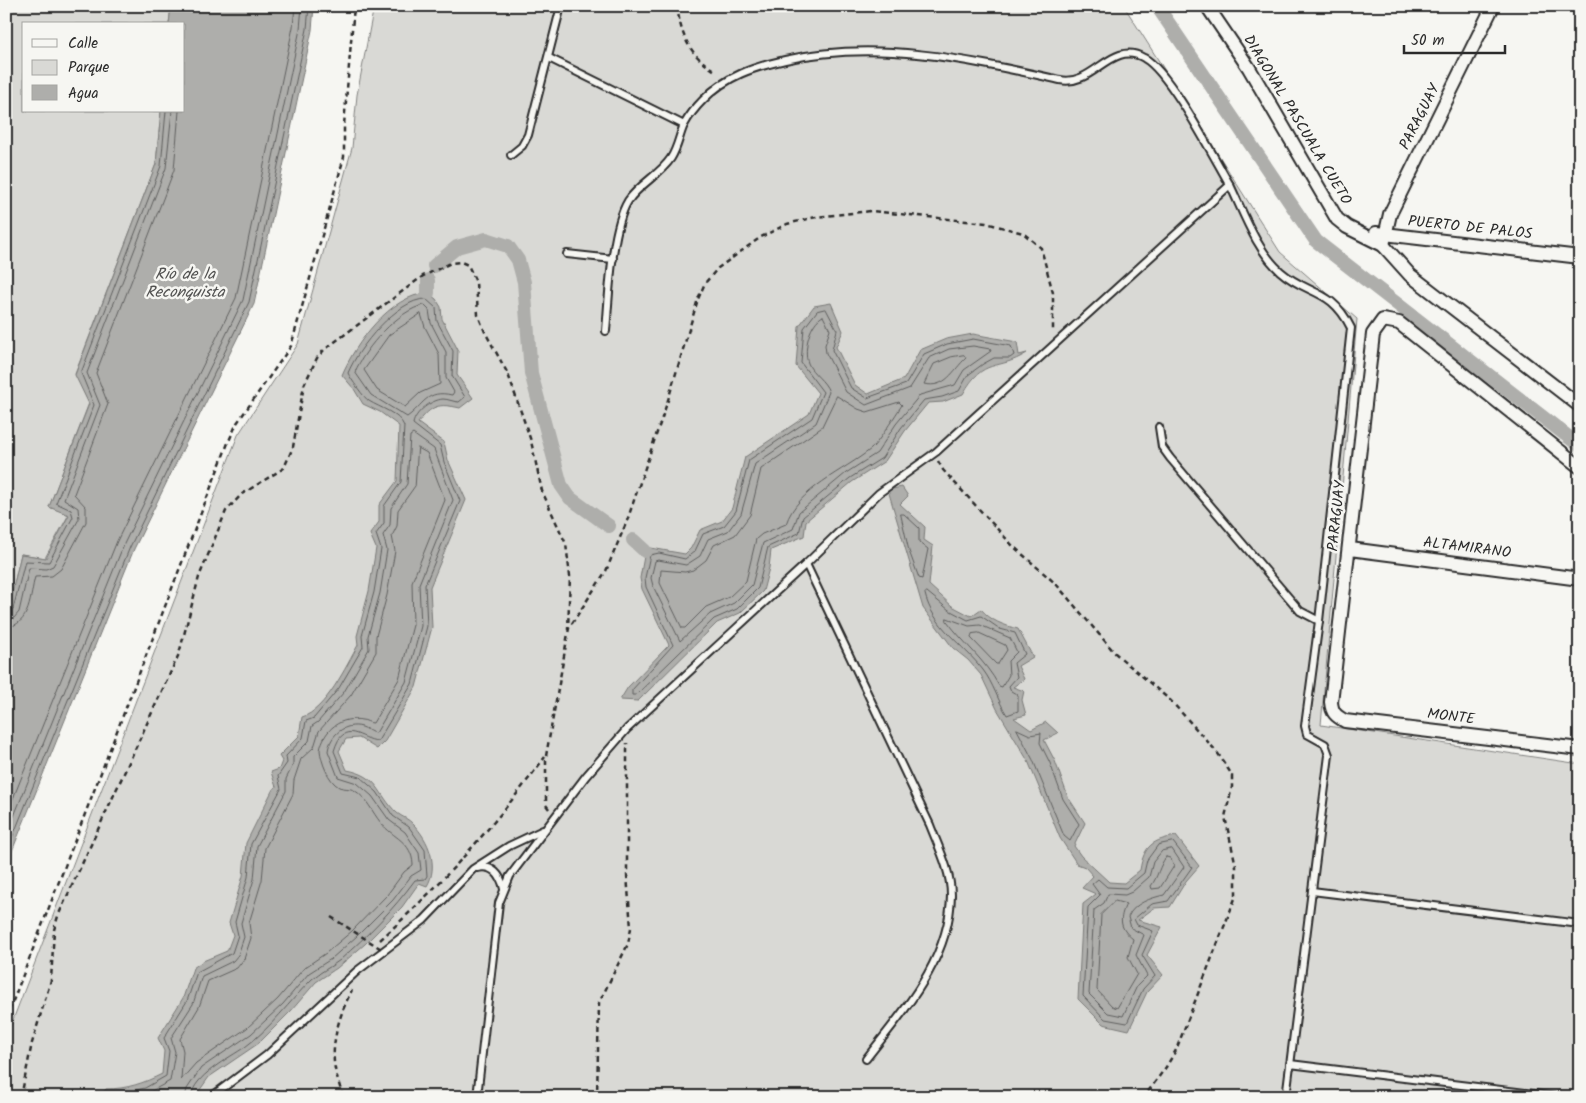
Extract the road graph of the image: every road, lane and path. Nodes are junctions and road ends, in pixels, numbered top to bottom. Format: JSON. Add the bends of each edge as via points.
{"nodes":[{"id":1,"x":354,"y":6,"type":"edge"},
{"id":2,"x":561,"y":6,"type":"edge"},
{"id":3,"x":677,"y":6,"type":"edge"},
{"id":4,"x":1207,"y":6,"type":"edge"},
{"id":5,"x":1493,"y":6,"type":"edge"},
{"id":6,"x":549,"y":58,"type":"junction"},
{"id":7,"x":717,"y":72,"type":"dead end"},
{"id":8,"x":684,"y":125,"type":"junction"},
{"id":9,"x":511,"y":155,"type":"dead end"},
{"id":10,"x":1230,"y":185,"type":"junction"},
{"id":11,"x":1358,"y":232,"type":"joint"},
{"id":12,"x":1384,"y":239,"type":"junction"},
{"id":13,"x":567,"y":254,"type":"dead end"},
{"id":14,"x":1580,"y":257,"type":"edge"},
{"id":15,"x":613,"y":259,"type":"junction"},
{"id":16,"x":606,"y":331,"type":"dead end"},
{"id":17,"x":1055,"y":344,"type":"junction"},
{"id":18,"x":1580,"y":406,"type":"edge"},
{"id":19,"x":1159,"y":427,"type":"dead end"},
{"id":20,"x":936,"y":452,"type":"junction"},
{"id":21,"x":1580,"y":467,"type":"edge"},
{"id":22,"x":1350,"y":549,"type":"junction"},
{"id":23,"x":806,"y":564,"type":"junction"},
{"id":24,"x":1580,"y":579,"type":"edge"},
{"id":25,"x":1319,"y":621,"type":"junction"},
{"id":26,"x":568,"y":630,"type":"junction"},
{"id":27,"x":1331,"y":702,"type":"joint"},
{"id":28,"x":627,"y":729,"type":"junction"},
{"id":29,"x":1580,"y":749,"type":"edge"},
{"id":30,"x":554,"y":817,"type":"junction"},
{"id":31,"x":544,"y":830,"type":"junction"},
{"id":32,"x":473,"y":870,"type":"junction"},
{"id":33,"x":504,"y":889,"type":"junction"},
{"id":34,"x":1312,"y":891,"type":"junction"},
{"id":35,"x":331,"y":918,"type":"dead end"},
{"id":36,"x":1580,"y":924,"type":"edge"},
{"id":37,"x":383,"y":950,"type":"junction"},
{"id":38,"x":6,"y":1019,"type":"edge"},
{"id":39,"x":866,"y":1059,"type":"dead end"},
{"id":40,"x":1290,"y":1064,"type":"junction"},
{"id":41,"x":21,"y":1097,"type":"edge"},
{"id":42,"x":211,"y":1097,"type":"edge"},
{"id":43,"x":477,"y":1097,"type":"edge"},
{"id":44,"x":597,"y":1097,"type":"edge"},
{"id":45,"x":1144,"y":1097,"type":"edge"},
{"id":46,"x":1286,"y":1097,"type":"edge"},
{"id":47,"x":1558,"y":1097,"type":"edge"}],
"edges":[{"from":1,"to":38,"type":"path","via":[[344,157],[294,338],[237,423],[228,442]]},
{"from":2,"to":6,"type":"lane"},
{"from":3,"to":7,"type":"path","via":[[683,38],[692,53]]},
{"from":4,"to":11,"type":"street","name":"DIAGONAL PASCUALA CUETO","via":[[1248,68],[1337,218]]},
{"from":5,"to":12,"type":"street","name":"PARAGUAY","via":[[1390,214]]},
{"from":6,"to":8,"type":"lane"},
{"from":6,"to":9,"type":"lane","via":[[528,135],[522,146]]},
{"from":8,"to":10,"type":"lane","via":[[703,100],[732,77],[754,67],[802,56],[863,50],[916,53],[990,64],[1070,82],[1084,77],[1113,57],[1127,54],[1146,59],[1165,78]]},
{"from":8,"to":15,"type":"lane","via":[[668,163],[638,190],[624,209]]},
{"from":10,"to":17,"type":"lane"},
{"from":10,"to":25,"type":"lane","via":[[1272,263],[1292,280],[1335,304],[1351,328]]},
{"from":11,"to":12,"type":"street","name":"PUERTO DE PALOS"},
{"from":12,"to":14,"type":"street","name":"PUERTO DE PALOS","via":[[1401,237]]},
{"from":12,"to":18,"type":"street","via":[[1410,275]]},
{"from":13,"to":15,"type":"lane"},
{"from":15,"to":16,"type":"lane"},
{"from":17,"to":20,"type":"lane"},
{"from":17,"to":26,"type":"path","via":[[1052,335],[1053,293],[1042,248],[1023,233],[1006,227],[871,211],[816,217],[787,224],[761,237],[718,268],[702,291],[627,521],[606,572]]},
{"from":19,"to":25,"type":"lane","via":[[1162,447],[1170,458],[1300,611]]},
{"from":20,"to":23,"type":"lane","via":[[879,493]]},
{"from":20,"to":45,"type":"path","via":[[943,470],[1013,546],[1056,584],[1115,653],[1171,702],[1217,752],[1232,775],[1225,817],[1236,866],[1236,896],[1176,1050]]},
{"from":21,"to":22,"type":"street","name":"PARAGUAY","via":[[1399,323],[1383,320],[1373,334]]},
{"from":22,"to":24,"type":"street","name":"ALTAMIRANO"},
{"from":22,"to":27,"type":"street","name":"PARAGUAY"},
{"from":23,"to":28,"type":"lane"},
{"from":23,"to":39,"type":"lane","via":[[930,825],[946,868],[951,894],[938,957],[911,1000]]},
{"from":25,"to":34,"type":"lane","via":[[1305,726],[1307,734],[1325,744],[1329,755]]},
{"from":26,"to":30,"type":"path","via":[[546,756],[546,805]]},
{"from":26,"to":41,"type":"path","via":[[570,576],[564,535],[542,492],[531,441],[508,374],[478,315],[473,272],[461,262],[451,263],[423,276],[324,350],[304,385],[293,447],[284,468],[242,494],[226,511],[199,577],[179,654],[58,916],[50,980]]},
{"from":27,"to":29,"type":"street","name":"MONTE","via":[[1336,716],[1345,721]]},
{"from":28,"to":30,"type":"lane"},
{"from":28,"to":44,"type":"path","via":[[627,875],[631,928],[628,944],[599,1004]]},
{"from":30,"to":31,"type":"lane"},
{"from":31,"to":32,"type":"lane","via":[[509,846]]},
{"from":31,"to":33,"type":"lane"},
{"from":32,"to":33,"type":"lane","via":[[490,868],[502,880]]},
{"from":32,"to":37,"type":"lane","via":[[424,920]]},
{"from":33,"to":43,"type":"lane","via":[[499,903]]},
{"from":34,"to":36,"type":"lane"},
{"from":34,"to":40,"type":"lane"},
{"from":35,"to":37,"type":"path","bridge":true},
{"from":37,"to":42,"type":"lane","via":[[267,1055]]},
{"from":40,"to":46,"type":"lane"},
{"from":40,"to":47,"type":"lane"}]}
